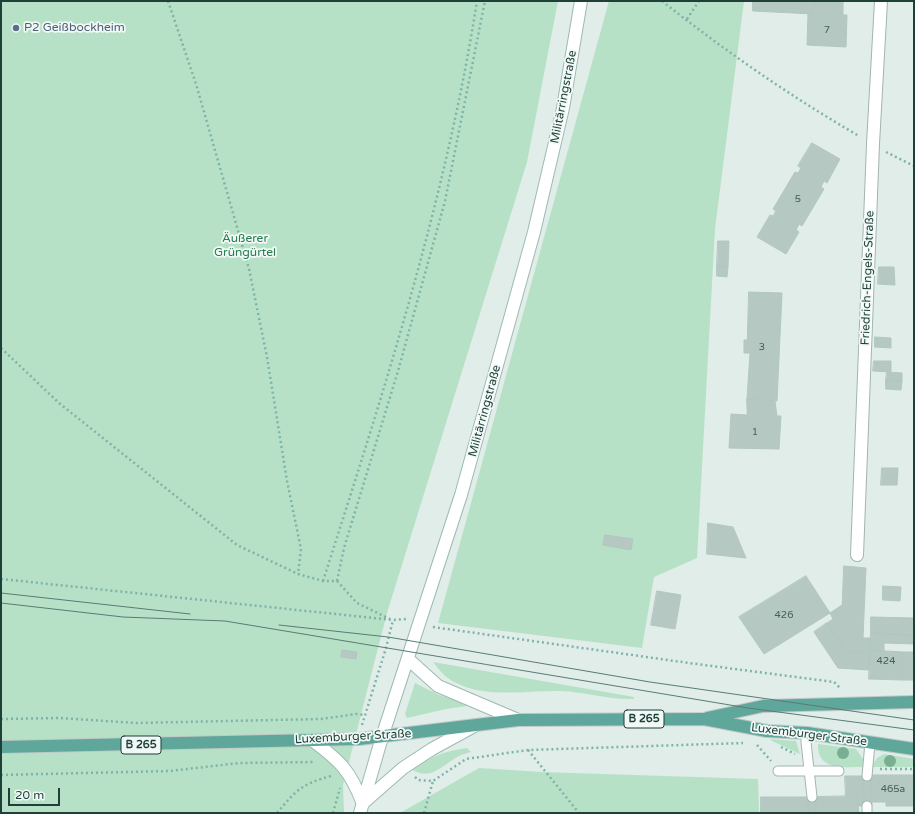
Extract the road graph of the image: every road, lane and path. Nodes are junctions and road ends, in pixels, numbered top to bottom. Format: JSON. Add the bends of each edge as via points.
{"nodes":[{"id":1,"x":168,"y":1,"type":"edge"},
{"id":2,"x":477,"y":1,"type":"edge"},
{"id":3,"x":485,"y":1,"type":"edge"},
{"id":4,"x":581,"y":1,"type":"edge"},
{"id":5,"x":662,"y":1,"type":"edge"},
{"id":6,"x":699,"y":1,"type":"edge"},
{"id":7,"x":881,"y":1,"type":"edge"},
{"id":8,"x":687,"y":19,"type":"junction"},
{"id":9,"x":873,"y":144,"type":"junction"},
{"id":10,"x":914,"y":166,"type":"edge"},
{"id":11,"x":1,"y":348,"type":"edge"},
{"id":12,"x":857,"y":555,"type":"dead end"},
{"id":13,"x":298,"y":574,"type":"junction"},
{"id":14,"x":1,"y":580,"type":"edge"},
{"id":15,"x":323,"y":581,"type":"junction"},
{"id":16,"x":338,"y":581,"type":"junction"},
{"id":17,"x":393,"y":620,"type":"junction"},
{"id":18,"x":419,"y":623,"type":"junction"},
{"id":19,"x":408,"y":659,"type":"junction"},
{"id":20,"x":914,"y":702,"type":"edge"},
{"id":21,"x":853,"y":703,"type":"junction"},
{"id":22,"x":364,"y":715,"type":"junction"},
{"id":23,"x":1,"y":719,"type":"edge"},
{"id":24,"x":704,"y":719,"type":"junction"},
{"id":25,"x":518,"y":720,"type":"junction"},
{"id":26,"x":476,"y":725,"type":"junction"},
{"id":27,"x":807,"y":733,"type":"junction"},
{"id":28,"x":382,"y":737,"type":"junction"},
{"id":29,"x":359,"y":739,"type":"junction"},
{"id":30,"x":312,"y":740,"type":"junction"},
{"id":31,"x":746,"y":742,"type":"dead end"},
{"id":32,"x":754,"y":742,"type":"dead end"},
{"id":33,"x":870,"y":743,"type":"junction"},
{"id":34,"x":1,"y":747,"type":"edge"},
{"id":35,"x":914,"y":749,"type":"edge"},
{"id":36,"x":528,"y":750,"type":"junction"},
{"id":37,"x":320,"y":764,"type":"dead end"},
{"id":38,"x":778,"y":771,"type":"joint"},
{"id":39,"x":811,"y":771,"type":"junction"},
{"id":40,"x":839,"y":771,"type":"dead end"},
{"id":41,"x":330,"y":772,"type":"dead end"},
{"id":42,"x":1,"y":775,"type":"edge"},
{"id":43,"x":412,"y":776,"type":"dead end"},
{"id":44,"x":867,"y":776,"type":"dead end"},
{"id":45,"x":433,"y":781,"type":"junction"},
{"id":46,"x":812,"y":797,"type":"dead end"},
{"id":47,"x":361,"y":808,"type":"edge"},
{"id":48,"x":277,"y":813,"type":"edge"},
{"id":49,"x":424,"y":813,"type":"edge"},
{"id":50,"x":579,"y":813,"type":"edge"}],
"edges":[{"from":1,"to":13,"type":"path","via":[[196,84],[248,269],[302,549]]},
{"from":2,"to":15,"type":"path","via":[[455,116],[428,233]]},
{"from":3,"to":16,"type":"path","via":[[445,201],[398,371],[344,548]]},
{"from":4,"to":18,"type":"main road","name":"Militärringstraße","via":[[563,108],[534,232],[462,495]]},
{"from":5,"to":8,"type":"path"},
{"from":6,"to":8,"type":"path"},
{"from":7,"to":9,"type":"main road","name":"Friedrich-Engels-Straße"},
{"from":8,"to":9,"type":"path","via":[[748,66],[805,105]]},
{"from":9,"to":10,"type":"path"},
{"from":9,"to":12,"type":"main road","name":"Friedrich-Engels-Straße"},
{"from":11,"to":13,"type":"path","via":[[59,403],[237,546]]},
{"from":13,"to":15,"type":"path"},
{"from":14,"to":17,"type":"path"},
{"from":15,"to":16,"type":"path"},
{"from":16,"to":17,"type":"path","via":[[357,603]]},
{"from":17,"to":22,"type":"path","via":[[376,684]]},
{"from":18,"to":19,"type":"main road","name":"Militärringstraße"},
{"from":18,"to":21,"type":"path","via":[[432,627],[689,664],[834,682]]},
{"from":19,"to":25,"type":"main road","via":[[438,686]]},
{"from":19,"to":28,"type":"main road","name":"Militärringstraße"},
{"from":20,"to":21,"type":"main road","name":"Luxemburger Straße","number":"B 265"},
{"from":21,"to":24,"type":"main road","name":"Luxemburger Straße","number":"B 265","via":[[763,706]]},
{"from":22,"to":23,"type":"path","via":[[321,720],[136,723],[60,718]]},
{"from":22,"to":29,"type":"path"},
{"from":24,"to":25,"type":"main road","name":"Luxemburger Straße","number":"B 265"},
{"from":24,"to":27,"type":"main road","name":"Luxemburger Straße","number":"B 265","via":[[767,730]]},
{"from":25,"to":26,"type":"main road","name":"Luxemburger Straße","number":"B 265"},
{"from":26,"to":28,"type":"main road","name":"Luxemburger Straße","number":"B 265"},
{"from":26,"to":47,"type":"main road","via":[[403,768]]},
{"from":27,"to":33,"type":"main road","name":"Luxemburger Straße","number":"B 265"},
{"from":27,"to":39,"type":"lane"},
{"from":28,"to":29,"type":"main road","name":"Luxemburger Straße","number":"B 265"},
{"from":28,"to":47,"type":"main road","name":"Militärringstraße"},
{"from":29,"to":30,"type":"main road","name":"Luxemburger Straße","number":"B 265"},
{"from":30,"to":34,"type":"main road","name":"Luxemburger Straße","number":"B 265"},
{"from":30,"to":47,"type":"main road","via":[[345,768],[355,785]]},
{"from":31,"to":36,"type":"path"},
{"from":32,"to":38,"type":"path","via":[[764,750]]},
{"from":33,"to":35,"type":"main road","name":"Luxemburger Straße","number":"B 265"},
{"from":33,"to":44,"type":"lane"},
{"from":36,"to":45,"type":"path","via":[[466,759]]},
{"from":36,"to":50,"type":"path"},
{"from":37,"to":42,"type":"path","via":[[312,761],[239,763],[170,771]]},
{"from":38,"to":39,"type":"lane"},
{"from":39,"to":40,"type":"lane"},
{"from":39,"to":46,"type":"lane"},
{"from":41,"to":48,"type":"path","via":[[332,776],[315,780],[298,789]]},
{"from":43,"to":45,"type":"path","via":[[418,780]]},
{"from":45,"to":49,"type":"path"}]}
